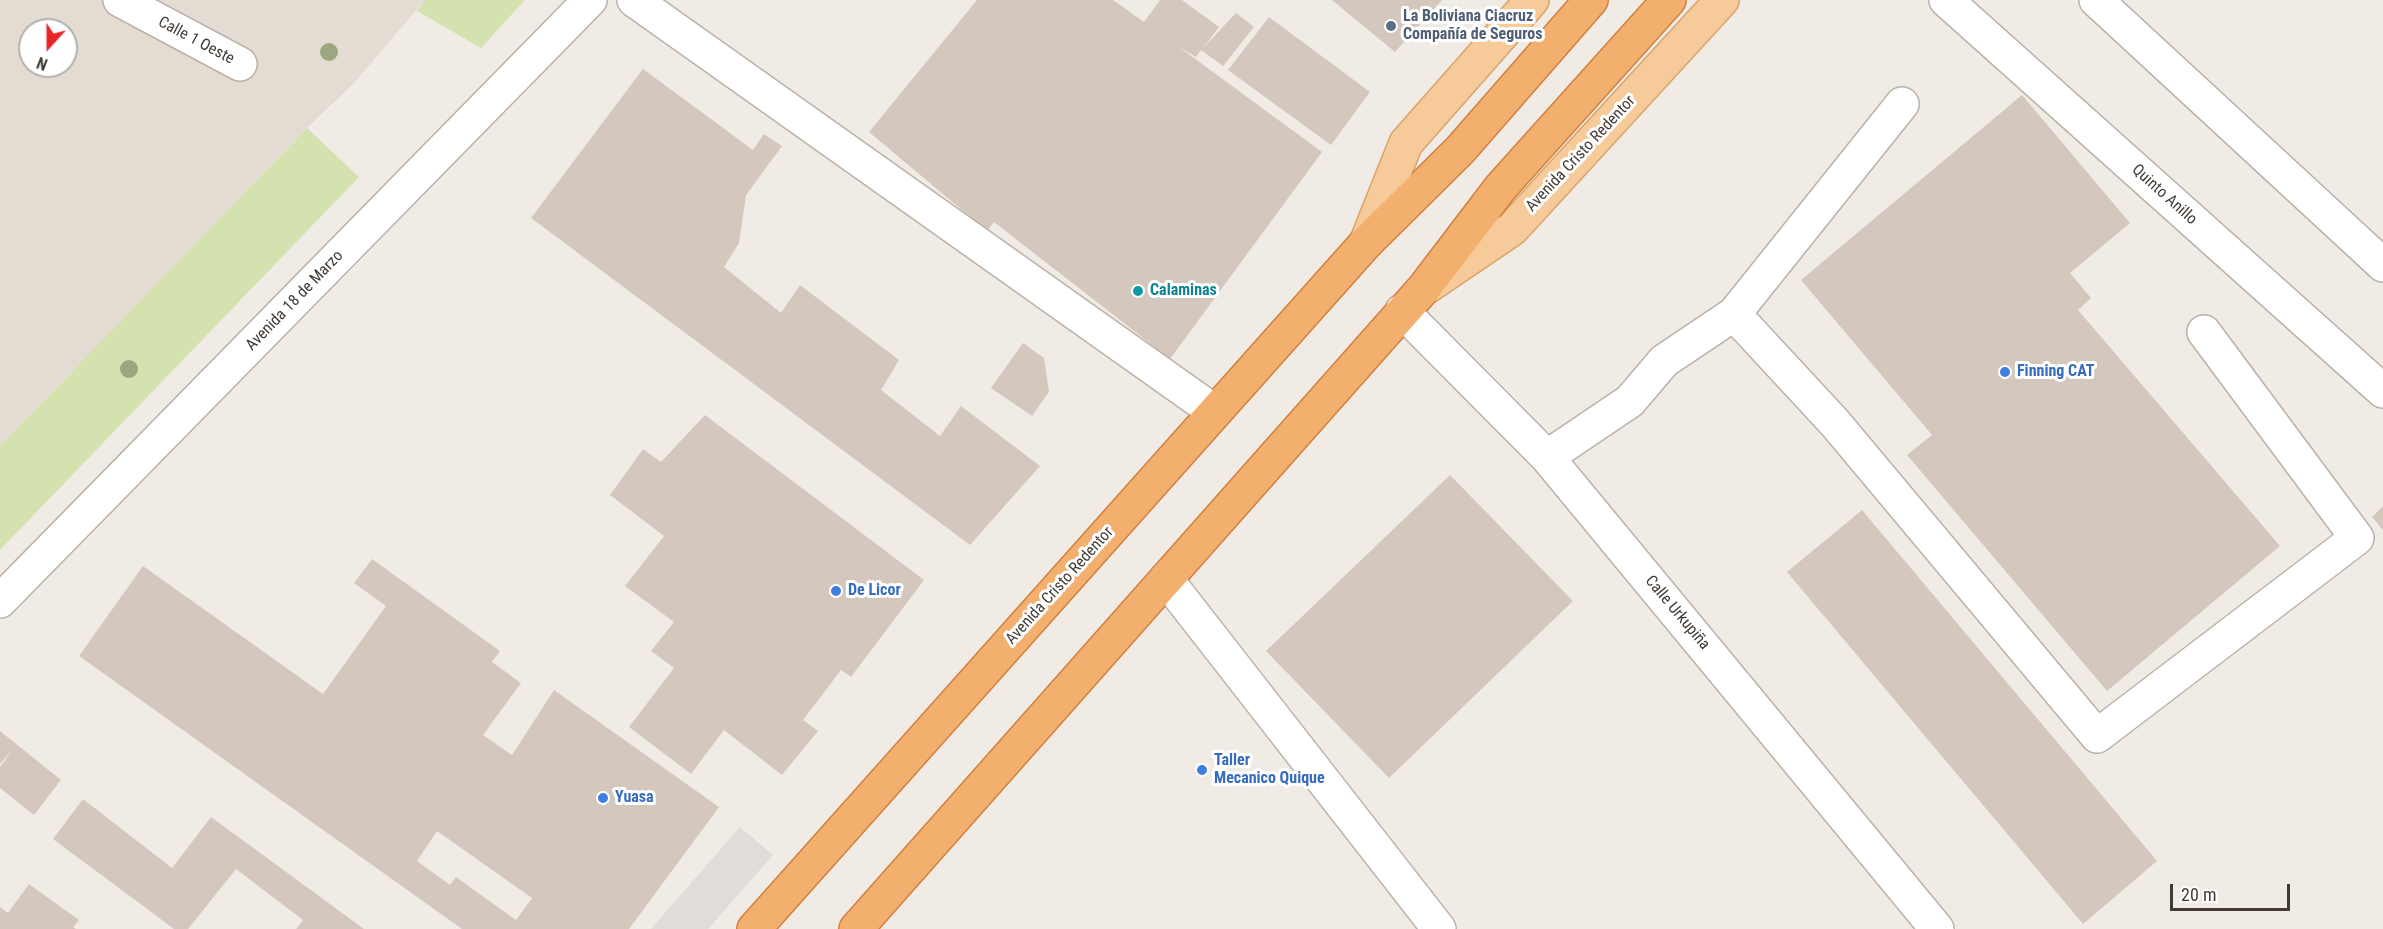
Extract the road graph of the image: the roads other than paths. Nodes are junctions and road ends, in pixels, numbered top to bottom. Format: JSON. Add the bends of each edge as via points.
{"nodes":[{"id":1,"x":120,"y":0,"type":"edge"},
{"id":2,"x":590,"y":0,"type":"edge"},
{"id":3,"x":634,"y":0,"type":"edge"},
{"id":4,"x":1500,"y":0,"type":"edge"},
{"id":5,"x":1532,"y":0,"type":"edge"},
{"id":6,"x":1592,"y":0,"type":"edge"},
{"id":7,"x":1669,"y":0,"type":"edge"},
{"id":8,"x":1722,"y":0,"type":"edge"},
{"id":9,"x":1946,"y":0,"type":"edge"},
{"id":10,"x":2096,"y":0,"type":"edge"},
{"id":11,"x":1498,"y":38,"type":"junction"},
{"id":12,"x":240,"y":64,"type":"dead end"},
{"id":13,"x":1902,"y":104,"type":"dead end"},
{"id":14,"x":1366,"y":243,"type":"junction"},
{"id":15,"x":2383,"y":265,"type":"edge"},
{"id":16,"x":1413,"y":300,"type":"junction"},
{"id":17,"x":1734,"y":314,"type":"junction"},
{"id":18,"x":2204,"y":332,"type":"dead end"},
{"id":19,"x":2383,"y":391,"type":"edge"},
{"id":20,"x":1215,"y":412,"type":"junction"},
{"id":21,"x":1547,"y":457,"type":"junction"},
{"id":22,"x":1166,"y":579,"type":"junction"},
{"id":23,"x":0,"y":601,"type":"edge"},
{"id":24,"x":754,"y":929,"type":"edge"},
{"id":25,"x":856,"y":929,"type":"edge"},
{"id":26,"x":1439,"y":929,"type":"edge"},
{"id":27,"x":1937,"y":929,"type":"edge"}],
"edges":[{"from":1,"to":12,"type":"street","name":"Calle 1 Oeste"},
{"from":2,"to":23,"type":"street","name":"Avenida 18 de Marzo"},
{"from":3,"to":20,"type":"street"},
{"from":4,"to":11,"type":"main road"},
{"from":5,"to":11,"type":"main road","name":"Avenida Cristo Redentor"},
{"from":6,"to":14,"type":"highway","name":"Avenida Cristo Redentor","via":[[1460,150]]},
{"from":7,"to":16,"type":"highway","name":"Avenida Cristo Redentor","via":[[1501,186]]},
{"from":8,"to":16,"type":"main road","name":"Avenida Cristo Redentor","via":[[1512,229]]},
{"from":9,"to":19,"type":"street","name":"Quinto Anillo"},
{"from":10,"to":15,"type":"street"},
{"from":11,"to":14,"type":"main road","name":"Avenida Cristo Redentor","via":[[1406,143]]},
{"from":13,"to":17,"type":"street"},
{"from":14,"to":20,"type":"highway","name":"Avenida Cristo Redentor"},
{"from":16,"to":21,"type":"street","name":"Calle Urkupiña"},
{"from":16,"to":22,"type":"highway","name":"Avenida Cristo Redentor"},
{"from":17,"to":18,"type":"street","via":[[1835,423],[2097,736],[2357,538]]},
{"from":17,"to":21,"type":"street","via":[[1664,361],[1630,401]]},
{"from":20,"to":24,"type":"highway","name":"Avenida Cristo Redentor"},
{"from":21,"to":27,"type":"street","name":"Calle Urkupiña"},
{"from":22,"to":25,"type":"highway","name":"Avenida Cristo Redentor"},
{"from":22,"to":26,"type":"street"}]}
